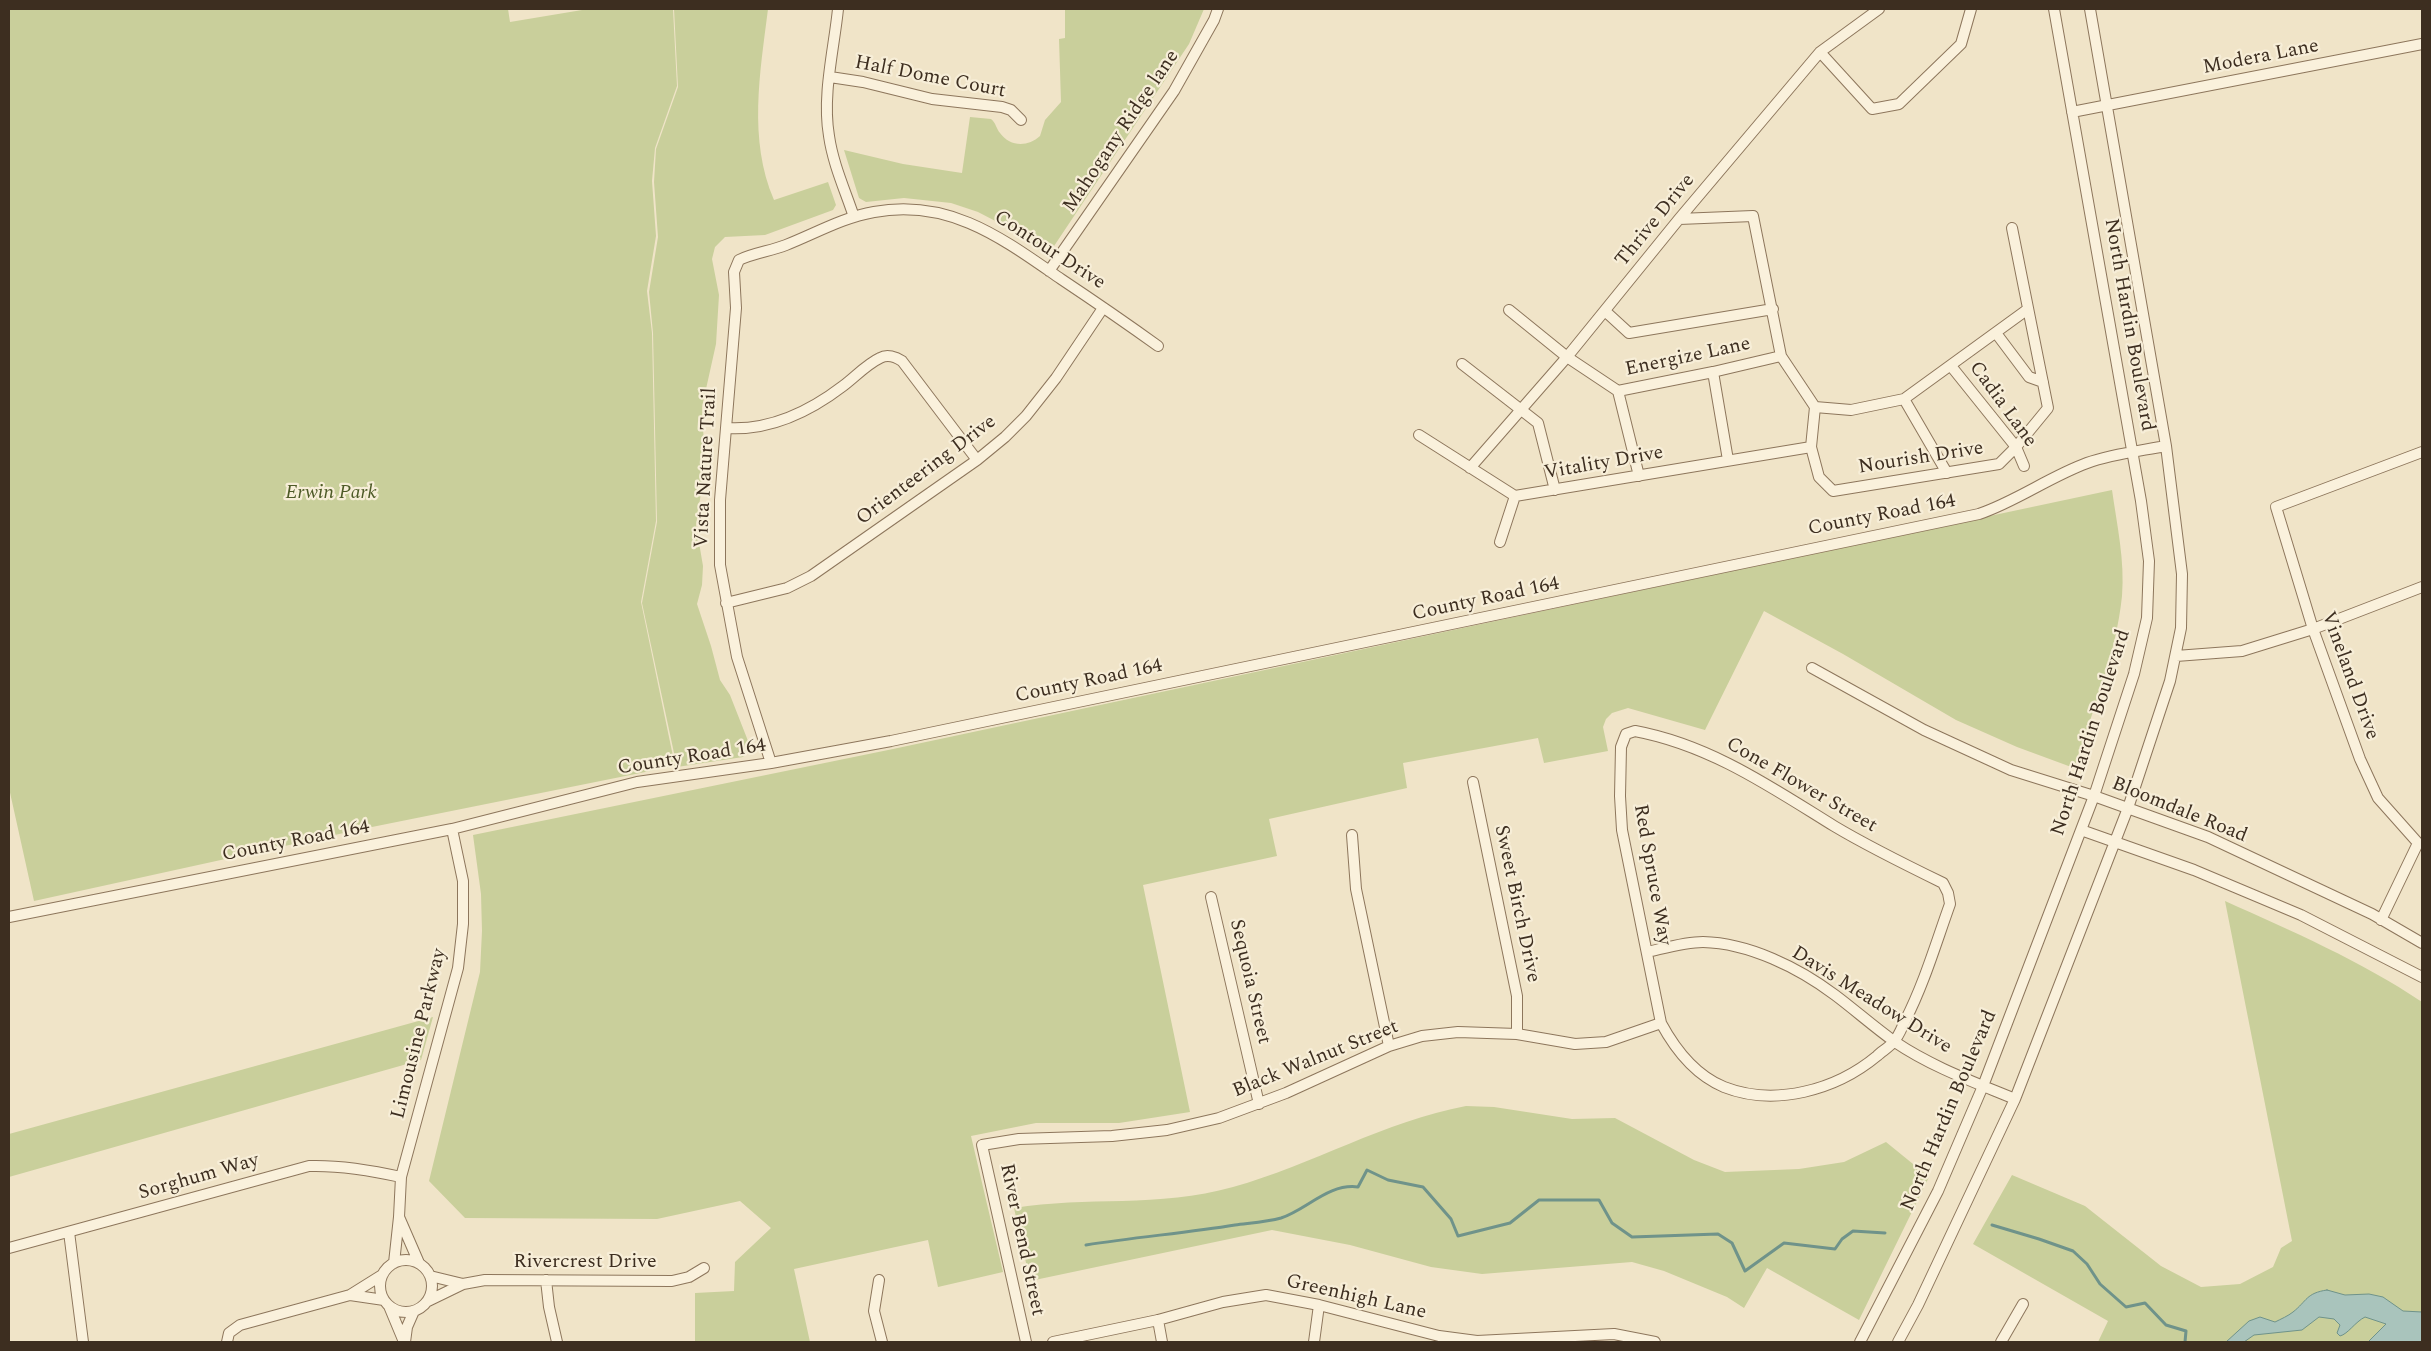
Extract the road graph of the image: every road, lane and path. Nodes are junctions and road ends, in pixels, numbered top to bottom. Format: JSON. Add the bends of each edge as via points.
{"nodes":[{"id":1,"x":838,"y":9,"type":"edge"},
{"id":2,"x":1218,"y":9,"type":"edge"},
{"id":3,"x":1879,"y":9,"type":"edge"},
{"id":4,"x":1971,"y":9,"type":"edge"},
{"id":5,"x":2054,"y":9,"type":"edge"},
{"id":6,"x":2090,"y":9,"type":"edge"},
{"id":7,"x":2422,"y":44,"type":"edge"},
{"id":8,"x":1820,"y":52,"type":"junction"},
{"id":9,"x":830,"y":77,"type":"junction"},
{"id":10,"x":2107,"y":106,"type":"junction"},
{"id":11,"x":2072,"y":112,"type":"junction"},
{"id":12,"x":1021,"y":120,"type":"dead end"},
{"id":13,"x":854,"y":217,"type":"junction"},
{"id":14,"x":1679,"y":220,"type":"junction"},
{"id":15,"x":2012,"y":228,"type":"dead end"},
{"id":16,"x":739,"y":260,"type":"joint"},
{"id":17,"x":1050,"y":271,"type":"junction"},
{"id":18,"x":1103,"y":308,"type":"junction"},
{"id":19,"x":1773,"y":309,"type":"junction"},
{"id":20,"x":2028,"y":309,"type":"junction"},
{"id":21,"x":1509,"y":310,"type":"dead end"},
{"id":22,"x":1605,"y":311,"type":"junction"},
{"id":23,"x":1996,"y":333,"type":"junction"},
{"id":24,"x":1158,"y":346,"type":"dead end"},
{"id":25,"x":1781,"y":356,"type":"junction"},
{"id":26,"x":1567,"y":357,"type":"junction"},
{"id":27,"x":1462,"y":364,"type":"dead end"},
{"id":28,"x":1951,"y":366,"type":"junction"},
{"id":29,"x":1713,"y":372,"type":"junction"},
{"id":30,"x":2043,"y":382,"type":"junction"},
{"id":31,"x":1618,"y":391,"type":"junction"},
{"id":32,"x":1904,"y":399,"type":"junction"},
{"id":33,"x":1815,"y":406,"type":"junction"},
{"id":34,"x":1522,"y":409,"type":"junction"},
{"id":35,"x":726,"y":428,"type":"junction"},
{"id":36,"x":1419,"y":435,"type":"dead end"},
{"id":37,"x":2166,"y":446,"type":"junction"},
{"id":38,"x":1812,"y":447,"type":"junction"},
{"id":39,"x":2016,"y":447,"type":"junction"},
{"id":40,"x":2133,"y":452,"type":"junction"},
{"id":41,"x":2422,"y":452,"type":"edge"},
{"id":42,"x":977,"y":460,"type":"junction"},
{"id":43,"x":1728,"y":460,"type":"junction"},
{"id":44,"x":2024,"y":466,"type":"dead end"},
{"id":45,"x":1470,"y":468,"type":"junction"},
{"id":46,"x":1948,"y":473,"type":"junction"},
{"id":47,"x":1639,"y":476,"type":"junction"},
{"id":48,"x":1555,"y":490,"type":"junction"},
{"id":49,"x":1515,"y":496,"type":"junction"},
{"id":50,"x":1500,"y":542,"type":"dead end"},
{"id":51,"x":2422,"y":587,"type":"edge"},
{"id":52,"x":726,"y":603,"type":"junction"},
{"id":53,"x":2313,"y":629,"type":"junction"},
{"id":54,"x":2176,"y":656,"type":"junction"},
{"id":55,"x":1812,"y":668,"type":"dead end"},
{"id":56,"x":1626,"y":734,"type":"joint"},
{"id":57,"x":771,"y":763,"type":"junction"},
{"id":58,"x":1473,"y":782,"type":"dead end"},
{"id":59,"x":2094,"y":796,"type":"junction"},
{"id":60,"x":2128,"y":808,"type":"junction"},
{"id":61,"x":452,"y":829,"type":"junction"},
{"id":62,"x":2081,"y":830,"type":"junction"},
{"id":63,"x":1352,"y":835,"type":"dead end"},
{"id":64,"x":2115,"y":842,"type":"junction"},
{"id":65,"x":1211,"y":897,"type":"dead end"},
{"id":66,"x":9,"y":918,"type":"edge"},
{"id":67,"x":2382,"y":920,"type":"junction"},
{"id":68,"x":2422,"y":943,"type":"edge"},
{"id":69,"x":1647,"y":952,"type":"junction"},
{"id":70,"x":2422,"y":977,"type":"edge"},
{"id":71,"x":1661,"y":1023,"type":"junction"},
{"id":72,"x":1517,"y":1034,"type":"junction"},
{"id":73,"x":1894,"y":1041,"type":"junction"},
{"id":74,"x":1389,"y":1046,"type":"junction"},
{"id":75,"x":1983,"y":1086,"type":"junction"},
{"id":76,"x":2014,"y":1099,"type":"junction"},
{"id":77,"x":1259,"y":1104,"type":"junction"},
{"id":78,"x":982,"y":1145,"type":"joint"},
{"id":79,"x":401,"y":1177,"type":"junction"},
{"id":80,"x":399,"y":1217,"type":"junction"},
{"id":81,"x":69,"y":1232,"type":"junction"},
{"id":82,"x":9,"y":1248,"type":"edge"},
{"id":83,"x":394,"y":1263,"type":"junction"},
{"id":84,"x":419,"y":1263,"type":"junction"},
{"id":85,"x":704,"y":1268,"type":"dead end"},
{"id":86,"x":382,"y":1275,"type":"junction"},
{"id":87,"x":430,"y":1276,"type":"junction"},
{"id":88,"x":546,"y":1280,"type":"junction"},
{"id":89,"x":879,"y":1280,"type":"dead end"},
{"id":90,"x":463,"y":1284,"type":"junction"},
{"id":91,"x":350,"y":1295,"type":"junction"},
{"id":92,"x":428,"y":1301,"type":"junction"},
{"id":93,"x":387,"y":1303,"type":"junction"},
{"id":94,"x":2023,"y":1304,"type":"dead end"},
{"id":95,"x":1319,"y":1305,"type":"junction"},
{"id":96,"x":414,"y":1311,"type":"junction"},
{"id":97,"x":1158,"y":1320,"type":"junction"},
{"id":98,"x":228,"y":1338,"type":"edge"},
{"id":99,"x":1477,"y":1341,"type":"edge"},
{"id":100,"x":83,"y":1342,"type":"edge"},
{"id":101,"x":404,"y":1342,"type":"edge"},
{"id":102,"x":557,"y":1342,"type":"edge"},
{"id":103,"x":882,"y":1342,"type":"edge"},
{"id":104,"x":1026,"y":1342,"type":"edge"},
{"id":105,"x":1053,"y":1342,"type":"edge"},
{"id":106,"x":1162,"y":1342,"type":"edge"},
{"id":107,"x":1314,"y":1342,"type":"edge"},
{"id":108,"x":1655,"y":1342,"type":"edge"},
{"id":109,"x":1860,"y":1342,"type":"edge"},
{"id":110,"x":1898,"y":1342,"type":"edge"},
{"id":111,"x":2000,"y":1342,"type":"edge"}],
"edges":[{"from":1,"to":9,"type":"street"},
{"from":2,"to":17,"type":"street","name":"Mahogany Ridge lane","via":[[1174,91]]},
{"from":3,"to":8,"type":"street","name":"Thrive Drive"},
{"from":4,"to":8,"type":"street","via":[[1961,44],[1899,104],[1872,109]]},
{"from":5,"to":11,"type":"street","name":"North Hardin Boulevard"},
{"from":6,"to":10,"type":"street","name":"North Hardin Boulevard"},
{"from":7,"to":10,"type":"street","name":"Modera Lane"},
{"from":8,"to":14,"type":"street","name":"Thrive Drive"},
{"from":9,"to":12,"type":"street","name":"Half Dome Court","via":[[932,99],[1002,107]]},
{"from":9,"to":13,"type":"street","via":[[828,134]]},
{"from":10,"to":11,"type":"street","name":"Modera Lane"},
{"from":10,"to":37,"type":"street","name":"North Hardin Boulevard"},
{"from":11,"to":40,"type":"street","name":"North Hardin Boulevard"},
{"from":13,"to":16,"type":"street","name":"Contour Drive","via":[[773,250]]},
{"from":13,"to":17,"type":"street","name":"Contour Drive","via":[[906,209],[940,212],[1003,239]]},
{"from":14,"to":19,"type":"street","via":[[1753,216]]},
{"from":14,"to":22,"type":"street","name":"Thrive Drive"},
{"from":15,"to":20,"type":"street","name":"Nourish Drive"},
{"from":16,"to":35,"type":"street","name":"Vista Nature Trail","via":[[734,272],[736,308]]},
{"from":17,"to":18,"type":"street","name":"Contour Drive"},
{"from":18,"to":24,"type":"street","name":"Contour Drive"},
{"from":18,"to":42,"type":"street","name":"Orienteering Drive","via":[[1026,416]]},
{"from":19,"to":22,"type":"street","via":[[1629,333]]},
{"from":19,"to":25,"type":"street"},
{"from":20,"to":23,"type":"street"},
{"from":20,"to":30,"type":"street","name":"Nourish Drive"},
{"from":21,"to":26,"type":"street","name":"Energize Lane"},
{"from":22,"to":26,"type":"street","name":"Thrive Drive"},
{"from":23,"to":28,"type":"street"},
{"from":23,"to":30,"type":"street","via":[[2029,377]]},
{"from":25,"to":29,"type":"street","name":"Energize Lane"},
{"from":25,"to":33,"type":"street"},
{"from":26,"to":31,"type":"street","name":"Energize Lane"},
{"from":26,"to":34,"type":"street","name":"Thrive Drive"},
{"from":27,"to":34,"type":"street"},
{"from":28,"to":32,"type":"street"},
{"from":28,"to":39,"type":"street","name":"Cadia Lane"},
{"from":29,"to":31,"type":"street","name":"Energize Lane"},
{"from":29,"to":43,"type":"street"},
{"from":30,"to":39,"type":"street","name":"Nourish Drive","via":[[2048,408]]},
{"from":31,"to":47,"type":"street"},
{"from":32,"to":33,"type":"street","via":[[1851,410]]},
{"from":32,"to":46,"type":"street"},
{"from":33,"to":38,"type":"street","name":"Nourish Drive"},
{"from":34,"to":45,"type":"street","name":"Thrive Drive"},
{"from":34,"to":48,"type":"street","via":[[1538,423]]},
{"from":35,"to":42,"type":"street","via":[[748,428],[792,417],[832,394],[880,358],[891,357],[902,362]]},
{"from":35,"to":52,"type":"street","name":"Vista Nature Trail","via":[[718,539]]},
{"from":36,"to":45,"type":"street"},
{"from":37,"to":40,"type":"street","name":"County Road 164"},
{"from":37,"to":54,"type":"street","name":"North Hardin Boulevard","via":[[2182,574],[2181,628]]},
{"from":38,"to":43,"type":"street","name":"Vitality Drive"},
{"from":38,"to":46,"type":"street","name":"Nourish Drive","via":[[1819,477],[1833,491]]},
{"from":39,"to":44,"type":"street","name":"Cadia Lane"},
{"from":39,"to":46,"type":"street","name":"Nourish Drive","via":[[1998,464]]},
{"from":40,"to":57,"type":"street","name":"County Road 164","via":[[2087,463],[2005,505],[1979,514],[911,737]]},
{"from":40,"to":59,"type":"street","name":"North Hardin Boulevard","via":[[2149,561],[2147,618],[2134,674]]},
{"from":41,"to":53,"type":"street","name":"Vineland Drive","via":[[2276,507]]},
{"from":42,"to":52,"type":"street","name":"Orienteering Drive","via":[[810,576],[786,588]]},
{"from":43,"to":47,"type":"street","name":"Vitality Drive"},
{"from":45,"to":49,"type":"street"},
{"from":47,"to":48,"type":"street","name":"Vitality Drive"},
{"from":48,"to":49,"type":"street","name":"Vitality Drive"},
{"from":49,"to":50,"type":"street"},
{"from":51,"to":53,"type":"street"},
{"from":52,"to":57,"type":"street","name":"Vista Nature Trail","via":[[737,657]]},
{"from":53,"to":54,"type":"street","via":[[2242,651]]},
{"from":53,"to":67,"type":"street","name":"Vineland Drive","via":[[2378,798],[2418,843]]},
{"from":54,"to":60,"type":"street","name":"North Hardin Boulevard"},
{"from":55,"to":59,"type":"street","name":"Bloomdale Road","via":[[1924,730],[2011,770]]},
{"from":56,"to":69,"type":"street","name":"Red Spruce Way","via":[[1621,747],[1622,830]]},
{"from":56,"to":73,"type":"street","name":"Cone Flower Street","via":[[1635,731],[1652,734],[1712,755],[1760,780],[1878,852],[1943,883],[1950,904],[1913,1007]]},
{"from":57,"to":61,"type":"street","name":"County Road 164","via":[[637,782]]},
{"from":58,"to":72,"type":"street","name":"Sweet Birch Drive","via":[[1517,996]]},
{"from":59,"to":60,"type":"street","name":"Bloomdale Road"},
{"from":59,"to":62,"type":"street","name":"North Hardin Boulevard"},
{"from":60,"to":64,"type":"street","name":"North Hardin Boulevard"},
{"from":60,"to":67,"type":"street","name":"Bloomdale Road","via":[[2208,837]]},
{"from":61,"to":66,"type":"street","name":"County Road 164"},
{"from":61,"to":79,"type":"street","name":"Limousine Parkway","via":[[463,881],[458,968]]},
{"from":62,"to":64,"type":"street"},
{"from":62,"to":75,"type":"street","name":"North Hardin Boulevard"},
{"from":63,"to":74,"type":"street","via":[[1356,889]]},
{"from":64,"to":70,"type":"street","via":[[2194,870],[2302,916]]},
{"from":64,"to":76,"type":"street","name":"North Hardin Boulevard"},
{"from":65,"to":77,"type":"street","name":"Sequoia Street"},
{"from":67,"to":68,"type":"street","name":"Bloomdale Road"},
{"from":69,"to":71,"type":"street","name":"Red Spruce Way"},
{"from":69,"to":73,"type":"street","name":"Davis Meadow Drive","via":[[1702,942],[1758,953],[1833,994]]},
{"from":71,"to":72,"type":"street","name":"Black Walnut Street","via":[[1598,1043],[1575,1044]]},
{"from":71,"to":73,"type":"street","name":"Red Spruce Way","via":[[1673,1045],[1695,1069],[1723,1086],[1756,1095],[1792,1094],[1829,1085],[1860,1070]]},
{"from":72,"to":74,"type":"street","name":"Black Walnut Street","via":[[1458,1032],[1422,1036]]},
{"from":73,"to":75,"type":"street","name":"Davis Meadow Drive","via":[[1931,1064]]},
{"from":74,"to":77,"type":"street","name":"Black Walnut Street"},
{"from":75,"to":76,"type":"street","name":"Davis Meadow Drive"},
{"from":75,"to":109,"type":"street","name":"North Hardin Boulevard","via":[[1938,1191]]},
{"from":76,"to":110,"type":"street","name":"North Hardin Boulevard"},
{"from":77,"to":78,"type":"street","name":"Black Walnut Street","via":[[1219,1118],[1167,1130],[1112,1136],[1019,1139]]},
{"from":78,"to":104,"type":"street","name":"River Bend Street"},
{"from":79,"to":80,"type":"street","name":"Limousine Parkway"},
{"from":79,"to":81,"type":"street","name":"Sorghum Way","via":[[362,1168],[309,1166]]},
{"from":80,"to":83,"type":"street","name":"Limousine Parkway"},
{"from":80,"to":84,"type":"street","name":"Limousine Parkway"},
{"from":81,"to":82,"type":"street","name":"Sorghum Way"},
{"from":81,"to":100,"type":"street"},
{"from":83,"to":84,"type":"street","via":[[411,1260]]},
{"from":83,"to":86,"type":"street"},
{"from":84,"to":87,"type":"street"},
{"from":85,"to":88,"type":"street","name":"Rivercrest Drive","via":[[689,1277],[672,1280]]},
{"from":86,"to":91,"type":"street"},
{"from":86,"to":93,"type":"street","via":[[381,1292]]},
{"from":87,"to":90,"type":"street","name":"Rivercrest Drive"},
{"from":87,"to":92,"type":"street","via":[[432,1285]]},
{"from":88,"to":90,"type":"street","name":"Rivercrest Drive","via":[[485,1280]]},
{"from":88,"to":102,"type":"street"},
{"from":89,"to":103,"type":"street","via":[[874,1311]]},
{"from":90,"to":92,"type":"street","name":"Rivercrest Drive"},
{"from":91,"to":93,"type":"street"},
{"from":91,"to":98,"type":"street","via":[[240,1325]]},
{"from":92,"to":96,"type":"street"},
{"from":93,"to":96,"type":"street","via":[[397,1310]]},
{"from":93,"to":101,"type":"street"},
{"from":94,"to":111,"type":"street"},
{"from":95,"to":97,"type":"street","name":"Greenhigh Lane","via":[[1266,1295],[1223,1302]]},
{"from":95,"to":99,"type":"street","name":"Greenhigh Lane","via":[[1439,1336]]},
{"from":95,"to":107,"type":"street"},
{"from":96,"to":101,"type":"street"},
{"from":97,"to":105,"type":"street","name":"Greenhigh Lane"},
{"from":97,"to":106,"type":"street"},
{"from":99,"to":108,"type":"street","name":"Greenhigh Lane","via":[[1614,1334]]}]}
